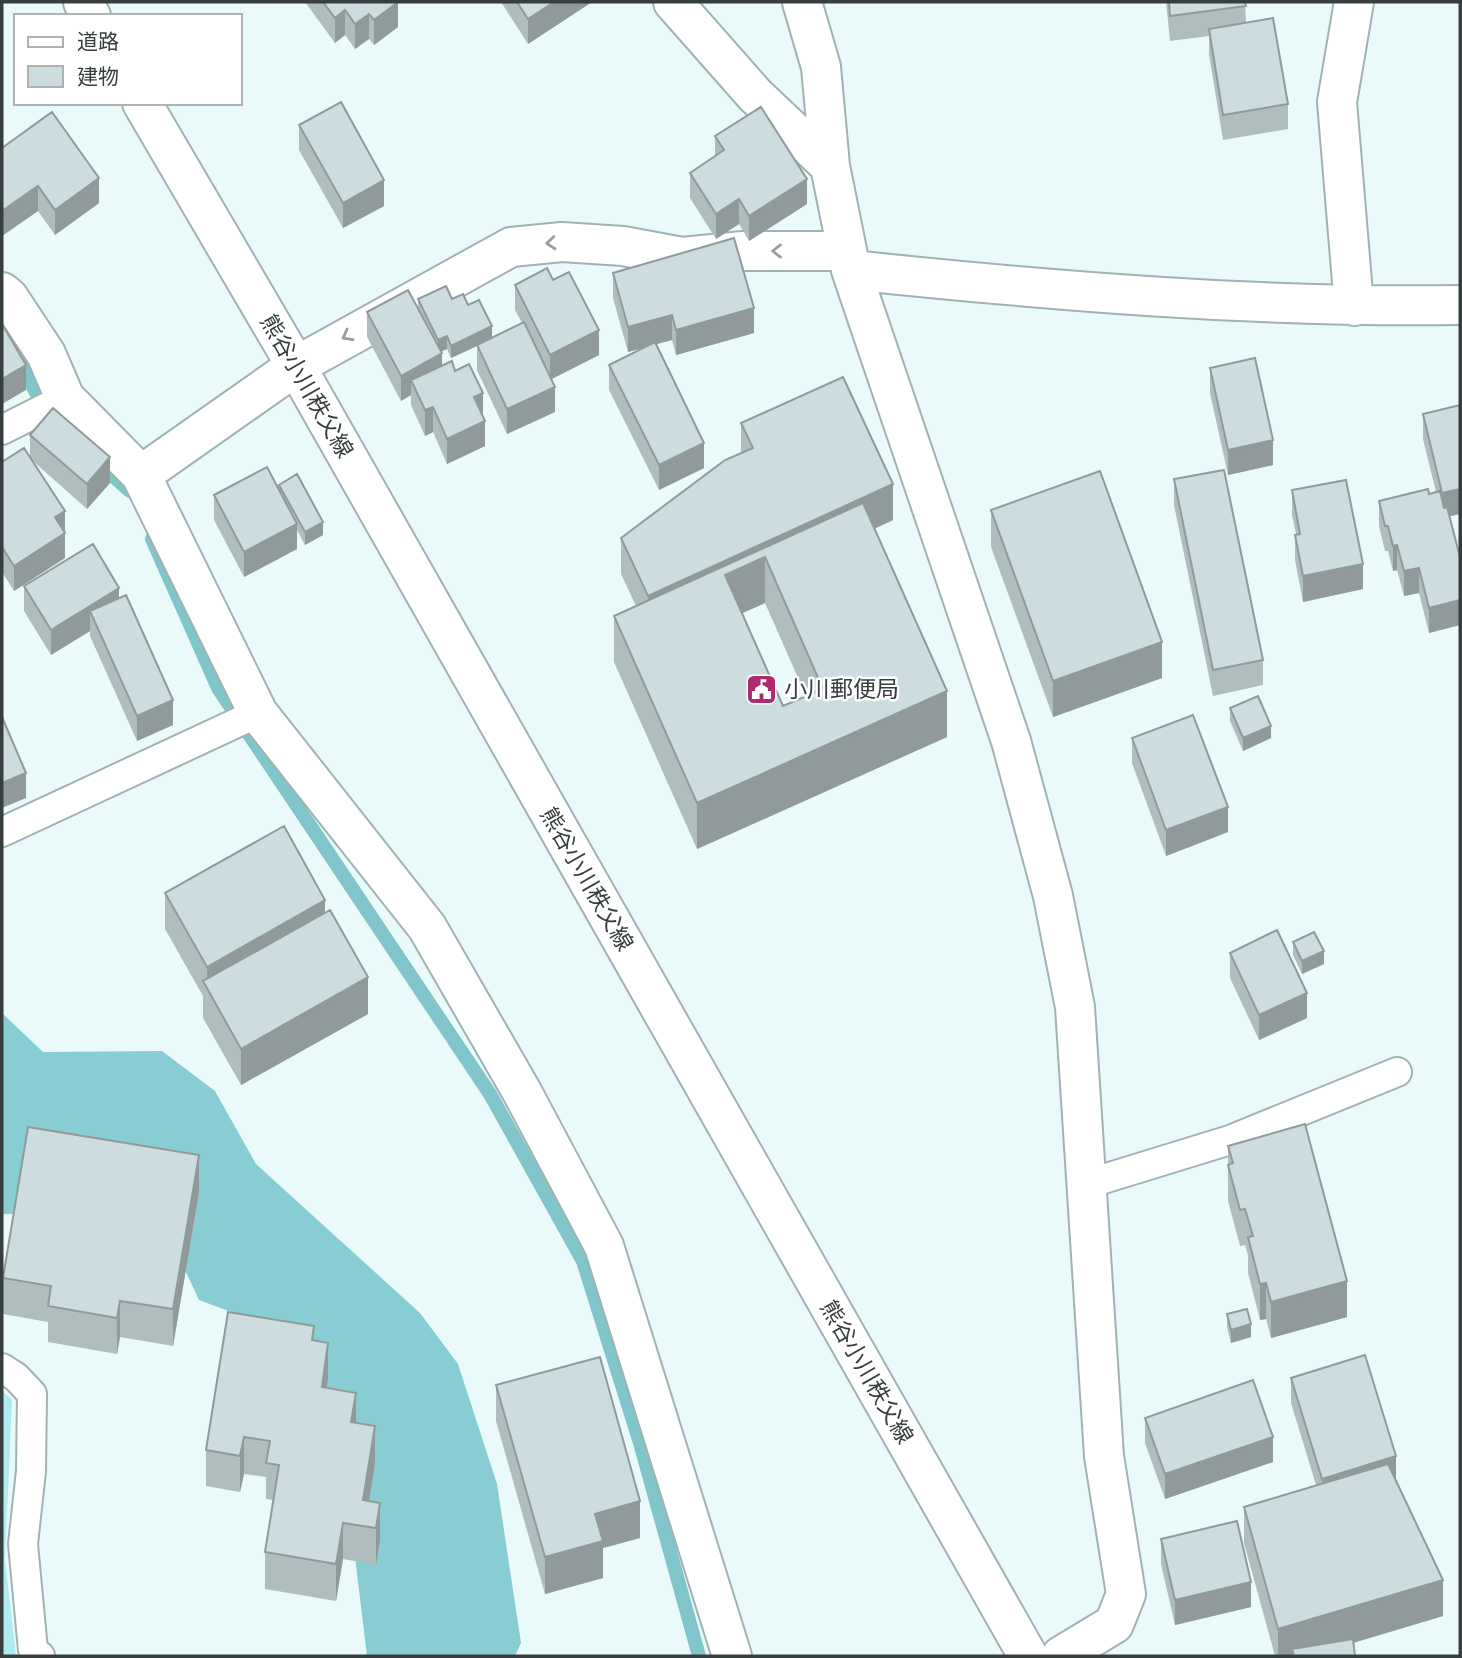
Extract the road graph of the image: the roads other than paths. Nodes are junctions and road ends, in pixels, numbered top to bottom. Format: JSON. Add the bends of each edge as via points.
{"nodes":[{"id":1,"x":673,"y":2,"type":"edge"},
{"id":2,"x":802,"y":2,"type":"edge"},
{"id":3,"x":1354,"y":2,"type":"edge"},
{"id":4,"x":143,"y":105,"type":"edge"},
{"id":5,"x":830,"y":166,"type":"junction"},
{"id":6,"x":848,"y":261,"type":"junction"},
{"id":7,"x":2,"y":292,"type":"edge"},
{"id":8,"x":1460,"y":304,"type":"edge"},
{"id":9,"x":1354,"y":306,"type":"junction"},
{"id":10,"x":296,"y":366,"type":"junction"},
{"id":11,"x":65,"y":398,"type":"junction"},
{"id":12,"x":2,"y":430,"type":"edge"},
{"id":13,"x":141,"y":475,"type":"junction"},
{"id":14,"x":258,"y":713,"type":"junction"},
{"id":15,"x":2,"y":832,"type":"edge"},
{"id":16,"x":1397,"y":1072,"type":"dead end"},
{"id":17,"x":1087,"y":1184,"type":"junction"},
{"id":18,"x":2,"y":1368,"type":"edge"},
{"id":19,"x":40,"y":1656,"type":"edge"},
{"id":20,"x":732,"y":1656,"type":"edge"},
{"id":21,"x":1028,"y":1656,"type":"edge"},
{"id":22,"x":1061,"y":1656,"type":"edge"}],
"edges":[{"from":1,"to":5,"type":"street","via":[[755,95]]},
{"from":2,"to":5,"type":"street","via":[[821,67]]},
{"from":3,"to":9,"type":"street","via":[[1337,102]]},
{"from":4,"to":10,"type":"street","name":"熊谷小川秩父線"},
{"from":5,"to":6,"type":"street"},
{"from":6,"to":9,"type":"street","via":[[994,285]]},
{"from":6,"to":10,"type":"street","one_way":true,"via":[[744,251],[682,257],[623,246],[562,242],[511,247]]},
{"from":6,"to":17,"type":"street","via":[[1031,807],[1074,1007]]},
{"from":7,"to":11,"type":"street","via":[[46,354]]},
{"from":8,"to":9,"type":"street"},
{"from":10,"to":13,"type":"street"},
{"from":10,"to":21,"type":"street","name":"熊谷小川秩父線"},
{"from":11,"to":12,"type":"lane"},
{"from":11,"to":13,"type":"street"},
{"from":13,"to":14,"type":"street"},
{"from":14,"to":15,"type":"lane"},
{"from":14,"to":20,"type":"street","via":[[427,926],[604,1246]]},
{"from":16,"to":17,"type":"lane","via":[[1230,1140]]},
{"from":17,"to":22,"type":"street","via":[[1104,1456],[1126,1594],[1114,1625]]},
{"from":18,"to":19,"type":"lane","via":[[32,1394],[31,1471],[23,1544],[33,1650]]}]}
